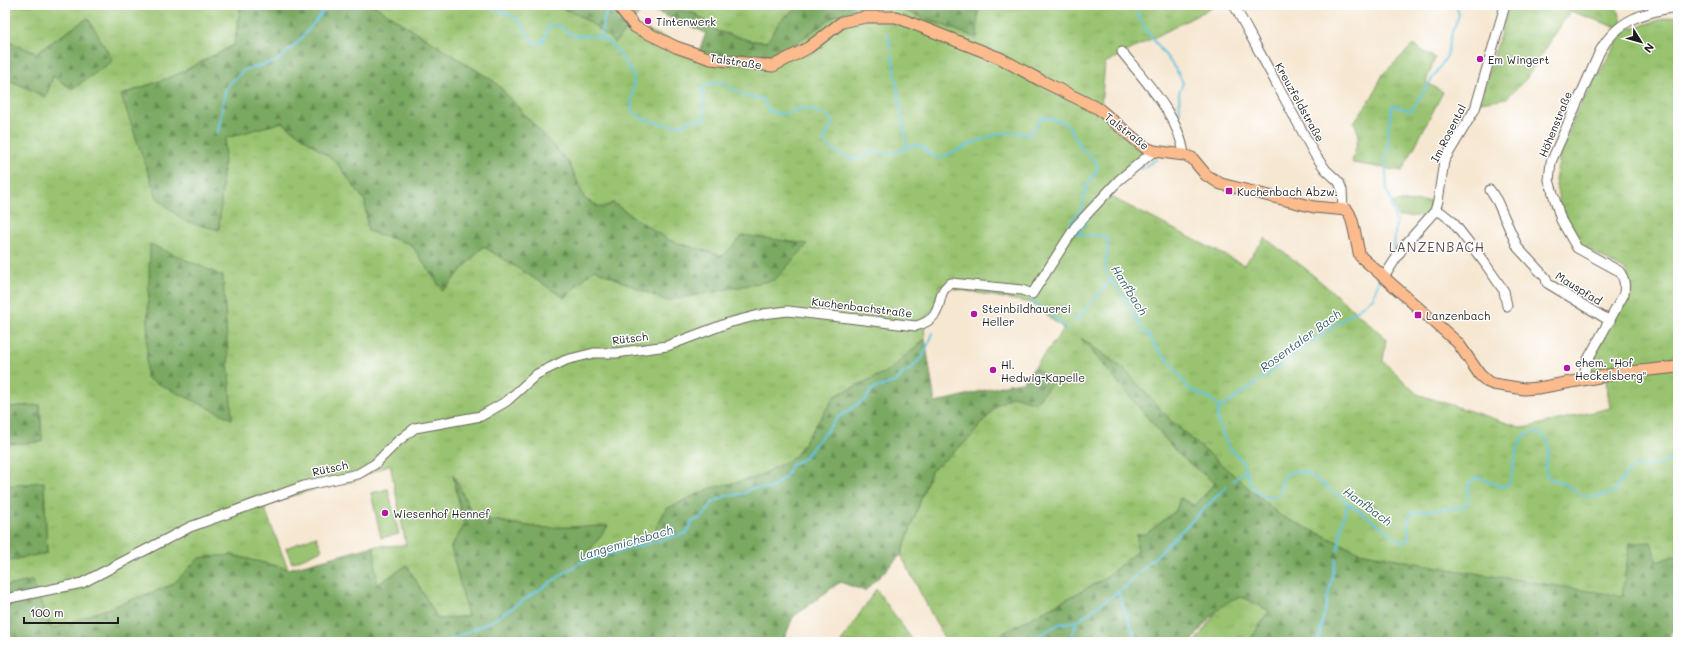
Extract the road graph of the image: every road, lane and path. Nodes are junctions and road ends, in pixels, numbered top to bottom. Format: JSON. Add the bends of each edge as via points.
{"nodes":[{"id":1,"x":618,"y":5,"type":"edge"},
{"id":2,"x":1234,"y":5,"type":"edge"},
{"id":3,"x":1678,"y":7,"type":"edge"},
{"id":4,"x":1504,"y":9,"type":"dead end"},
{"id":5,"x":1122,"y":52,"type":"dead end"},
{"id":6,"x":1154,"y":151,"type":"junction"},
{"id":7,"x":1184,"y":154,"type":"junction"},
{"id":8,"x":1490,"y":190,"type":"dead end"},
{"id":9,"x":1343,"y":209,"type":"junction"},
{"id":10,"x":1435,"y":211,"type":"junction"},
{"id":11,"x":1384,"y":277,"type":"junction"},
{"id":12,"x":1507,"y":306,"type":"dead end"},
{"id":13,"x":1610,"y":321,"type":"junction"},
{"id":14,"x":693,"y":337,"type":"joint"},
{"id":15,"x":1678,"y":367,"type":"edge"},
{"id":16,"x":1586,"y":379,"type":"junction"},
{"id":17,"x":5,"y":599,"type":"edge"}],
"edges":[{"from":1,"to":6,"type":"main road","name":"Talstraße","via":[[635,27],[676,47],[711,59],[773,66],[808,48],[842,22],[866,17],[896,17],[1000,58],[1099,109],[1144,146]]},
{"from":2,"to":9,"type":"street","name":"Kreuzfeldstraße","via":[[1315,155],[1339,182]]},
{"from":3,"to":13,"type":"street","name":"Höhenstraße","via":[[1631,18],[1611,36],[1600,51],[1551,162],[1549,180],[1561,220],[1577,248],[1619,271],[1623,277],[1624,294]]},
{"from":4,"to":10,"type":"street","name":"Im Rosental","via":[[1475,109],[1444,162]]},
{"from":5,"to":7,"type":"street","via":[[1161,101],[1182,142]]},
{"from":6,"to":7,"type":"main road","name":"Talstraße"},
{"from":6,"to":14,"type":"street","name":"Kuchenbachstraße","via":[[1119,180],[1076,226],[1032,294],[1022,290],[951,283],[943,290],[933,319],[926,324],[916,326],[788,311],[728,323]]},
{"from":7,"to":9,"type":"main road","via":[[1192,158],[1206,175],[1221,184],[1314,207]]},
{"from":8,"to":13,"type":"street","name":"Mauspfad","via":[[1518,248],[1546,278],[1547,283]]},
{"from":9,"to":11,"type":"main road","via":[[1349,212],[1352,218],[1355,243],[1360,256]]},
{"from":10,"to":11,"type":"street","name":"Im Rosental","via":[[1404,246]]},
{"from":10,"to":12,"type":"street","via":[[1452,221],[1484,262],[1504,291]]},
{"from":11,"to":16,"type":"main road","via":[[1458,343],[1480,375],[1493,384],[1524,389]]},
{"from":13,"to":16,"type":"street","name":"Höhenstraße","via":[[1587,361]]},
{"from":14,"to":17,"type":"street","name":"Rütsch","via":[[667,346],[616,353],[594,353],[566,360],[537,374],[507,401],[481,416],[414,428],[375,464],[358,474],[304,486],[190,527],[82,583]]},
{"from":15,"to":16,"type":"main road"}]}
